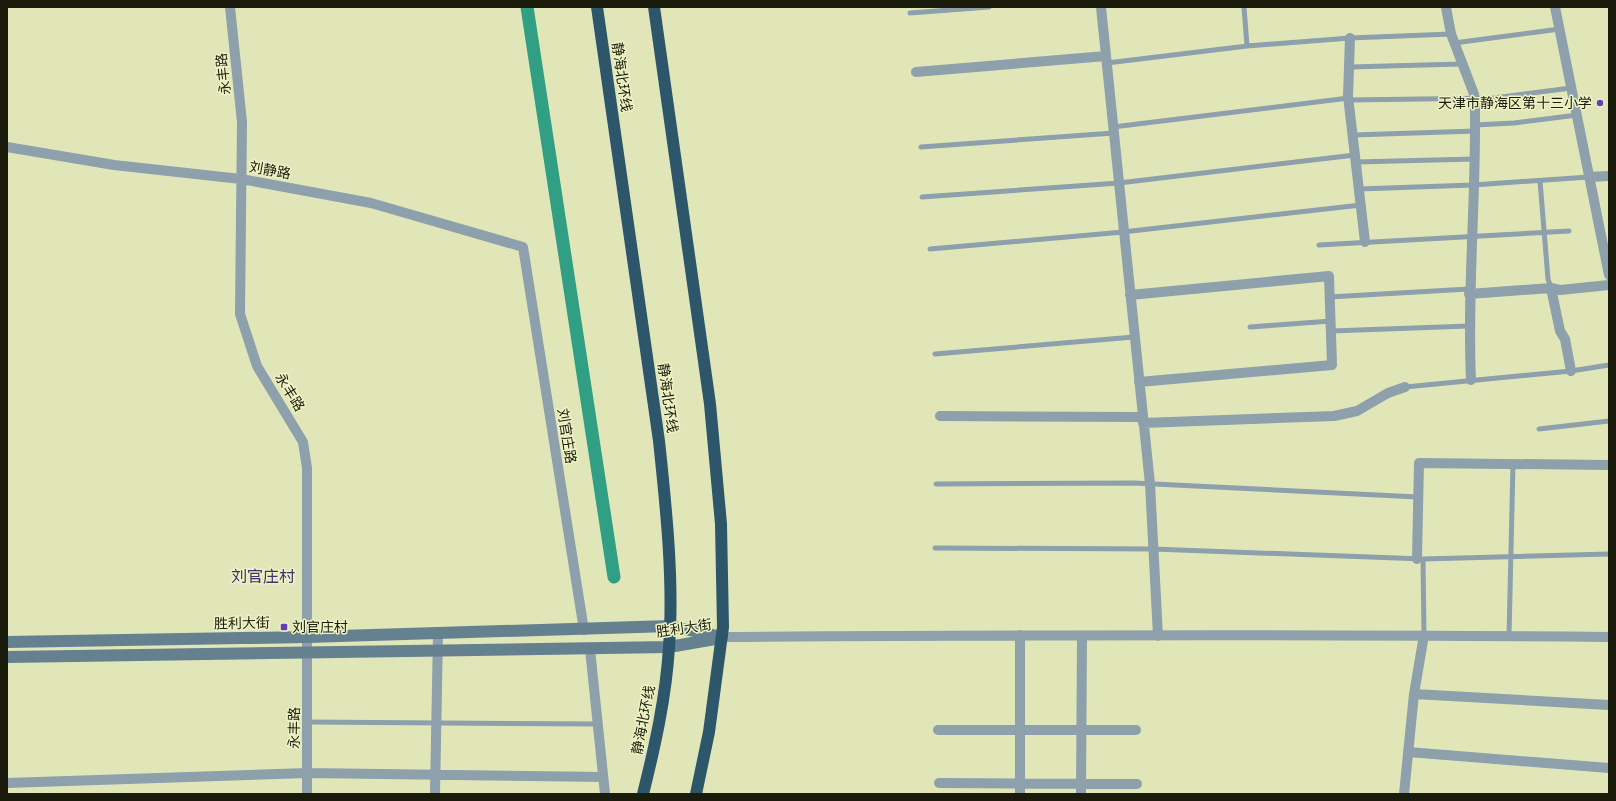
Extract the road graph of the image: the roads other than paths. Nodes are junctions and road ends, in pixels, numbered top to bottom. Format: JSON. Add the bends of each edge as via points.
{"nodes":[{"id":1,"x":230,"y":7,"type":"edge"},
{"id":2,"x":597,"y":7,"type":"edge"},
{"id":3,"x":654,"y":7,"type":"edge"},
{"id":4,"x":989,"y":7,"type":"edge"},
{"id":5,"x":1102,"y":7,"type":"edge"},
{"id":6,"x":1244,"y":7,"type":"edge"},
{"id":7,"x":1446,"y":7,"type":"edge"},
{"id":8,"x":1555,"y":7,"type":"edge"},
{"id":9,"x":910,"y":13,"type":"dead end"},
{"id":10,"x":1560,"y":29,"type":"junction"},
{"id":11,"x":1350,"y":38,"type":"junction"},
{"id":12,"x":1452,"y":39,"type":"junction"},
{"id":13,"x":1247,"y":46,"type":"junction"},
{"id":14,"x":1107,"y":60,"type":"junction"},
{"id":15,"x":1461,"y":64,"type":"junction"},
{"id":16,"x":1350,"y":67,"type":"junction"},
{"id":17,"x":916,"y":72,"type":"dead end"},
{"id":18,"x":1571,"y":88,"type":"junction"},
{"id":19,"x":1474,"y":98,"type":"junction"},
{"id":20,"x":1349,"y":99,"type":"junction"},
{"id":21,"x":1577,"y":115,"type":"junction"},
{"id":22,"x":1476,"y":128,"type":"junction"},
{"id":23,"x":1113,"y":130,"type":"junction"},
{"id":24,"x":1353,"y":135,"type":"junction"},
{"id":25,"x":7,"y":147,"type":"edge"},
{"id":26,"x":921,"y":147,"type":"dead end"},
{"id":27,"x":1356,"y":158,"type":"junction"},
{"id":28,"x":1475,"y":158,"type":"junction"},
{"id":29,"x":1609,"y":176,"type":"edge"},
{"id":30,"x":1589,"y":177,"type":"junction"},
{"id":31,"x":241,"y":179,"type":"junction"},
{"id":32,"x":1540,"y":181,"type":"junction"},
{"id":33,"x":1119,"y":183,"type":"junction"},
{"id":34,"x":1473,"y":185,"type":"junction"},
{"id":35,"x":1359,"y":189,"type":"junction"},
{"id":36,"x":922,"y":197,"type":"dead end"},
{"id":37,"x":1361,"y":205,"type":"junction"},
{"id":38,"x":1569,"y":231,"type":"dead end"},
{"id":39,"x":1123,"y":232,"type":"junction"},
{"id":40,"x":1544,"y":233,"type":"junction"},
{"id":41,"x":1473,"y":237,"type":"junction"},
{"id":42,"x":1365,"y":242,"type":"junction"},
{"id":43,"x":1319,"y":245,"type":"dead end"},
{"id":44,"x":523,"y":247,"type":"joint"},
{"id":45,"x":930,"y":249,"type":"dead end"},
{"id":46,"x":1609,"y":275,"type":"edge"},
{"id":47,"x":1609,"y":285,"type":"edge"},
{"id":48,"x":1551,"y":288,"type":"junction"},
{"id":49,"x":1469,"y":291,"type":"junction"},
{"id":50,"x":1130,"y":295,"type":"junction"},
{"id":51,"x":1330,"y":297,"type":"junction"},
{"id":52,"x":1331,"y":326,"type":"junction"},
{"id":53,"x":1469,"y":326,"type":"junction"},
{"id":54,"x":1250,"y":327,"type":"dead end"},
{"id":55,"x":1134,"y":336,"type":"junction"},
{"id":56,"x":935,"y":354,"type":"dead end"},
{"id":57,"x":1609,"y":366,"type":"edge"},
{"id":58,"x":1571,"y":371,"type":"junction"},
{"id":59,"x":1470,"y":380,"type":"junction"},
{"id":60,"x":1138,"y":382,"type":"junction"},
{"id":61,"x":1405,"y":387,"type":"joint"},
{"id":62,"x":940,"y":416,"type":"dead end"},
{"id":63,"x":1142,"y":420,"type":"junction"},
{"id":64,"x":1609,"y":421,"type":"edge"},
{"id":65,"x":1539,"y":429,"type":"dead end"},
{"id":66,"x":1513,"y":464,"type":"junction"},
{"id":67,"x":1609,"y":465,"type":"edge"},
{"id":68,"x":936,"y":484,"type":"dead end"},
{"id":69,"x":1150,"y":484,"type":"junction"},
{"id":70,"x":1418,"y":497,"type":"junction"},
{"id":71,"x":935,"y":548,"type":"dead end"},
{"id":72,"x":1153,"y":549,"type":"junction"},
{"id":73,"x":1609,"y":554,"type":"edge"},
{"id":74,"x":1511,"y":556,"type":"junction"},
{"id":75,"x":1420,"y":559,"type":"junction"},
{"id":76,"x":670,"y":626,"type":"junction"},
{"id":77,"x":584,"y":630,"type":"junction"},
{"id":78,"x":438,"y":633,"type":"junction"},
{"id":79,"x":1020,"y":635,"type":"junction"},
{"id":80,"x":1424,"y":635,"type":"junction"},
{"id":81,"x":1158,"y":636,"type":"junction"},
{"id":82,"x":1509,"y":636,"type":"junction"},
{"id":83,"x":308,"y":637,"type":"junction"},
{"id":84,"x":722,"y":637,"type":"junction"},
{"id":85,"x":1082,"y":637,"type":"junction"},
{"id":86,"x":1609,"y":637,"type":"edge"},
{"id":87,"x":7,"y":642,"type":"edge"},
{"id":88,"x":670,"y":647,"type":"junction"},
{"id":89,"x":590,"y":649,"type":"junction"},
{"id":90,"x":308,"y":652,"type":"junction"},
{"id":91,"x":438,"y":652,"type":"junction"},
{"id":92,"x":7,"y":657,"type":"edge"},
{"id":93,"x":1414,"y":694,"type":"junction"},
{"id":94,"x":1609,"y":705,"type":"edge"},
{"id":95,"x":308,"y":722,"type":"junction"},
{"id":96,"x":436,"y":723,"type":"junction"},
{"id":97,"x":598,"y":724,"type":"junction"},
{"id":98,"x":938,"y":730,"type":"dead end"},
{"id":99,"x":1020,"y":730,"type":"junction"},
{"id":100,"x":1082,"y":730,"type":"junction"},
{"id":101,"x":1136,"y":730,"type":"dead end"},
{"id":102,"x":1408,"y":752,"type":"junction"},
{"id":103,"x":1609,"y":768,"type":"edge"},
{"id":104,"x":307,"y":773,"type":"junction"},
{"id":105,"x":435,"y":775,"type":"junction"},
{"id":106,"x":603,"y":777,"type":"junction"},
{"id":107,"x":7,"y":783,"type":"edge"},
{"id":108,"x":939,"y":783,"type":"dead end"},
{"id":109,"x":1020,"y":783,"type":"junction"},
{"id":110,"x":1081,"y":783,"type":"junction"},
{"id":111,"x":1137,"y":784,"type":"dead end"},
{"id":112,"x":307,"y":794,"type":"edge"},
{"id":113,"x":435,"y":794,"type":"edge"},
{"id":114,"x":605,"y":794,"type":"edge"},
{"id":115,"x":643,"y":794,"type":"edge"},
{"id":116,"x":696,"y":794,"type":"edge"},
{"id":117,"x":1020,"y":794,"type":"edge"},
{"id":118,"x":1081,"y":794,"type":"edge"},
{"id":119,"x":1404,"y":794,"type":"edge"}],
"edges":[{"from":1,"to":31,"type":"street","name":"永丰路","via":[[242,122]]},
{"from":2,"to":76,"type":"highway","name":"静海北环线","via":[[659,441],[666,504]]},
{"from":3,"to":84,"type":"highway","via":[[710,404],[721,524]]},
{"from":4,"to":9,"type":"lane"},
{"from":5,"to":14,"type":"street"},
{"from":6,"to":13,"type":"lane"},
{"from":7,"to":12,"type":"street"},
{"from":8,"to":10,"type":"street"},
{"from":10,"to":12,"type":"lane"},
{"from":10,"to":18,"type":"street"},
{"from":11,"to":12,"type":"lane"},
{"from":11,"to":13,"type":"lane"},
{"from":11,"to":16,"type":"street"},
{"from":12,"to":15,"type":"street"},
{"from":13,"to":14,"type":"lane"},
{"from":14,"to":17,"type":"street"},
{"from":14,"to":23,"type":"street"},
{"from":15,"to":16,"type":"lane"},
{"from":15,"to":19,"type":"street"},
{"from":16,"to":20,"type":"street"},
{"from":18,"to":19,"type":"lane"},
{"from":18,"to":21,"type":"street"},
{"from":19,"to":20,"type":"lane"},
{"from":19,"to":22,"type":"street"},
{"from":20,"to":23,"type":"lane"},
{"from":20,"to":24,"type":"street"},
{"from":21,"to":22,"type":"lane"},
{"from":21,"to":30,"type":"street"},
{"from":22,"to":24,"type":"lane"},
{"from":22,"to":28,"type":"street"},
{"from":23,"to":26,"type":"lane"},
{"from":23,"to":33,"type":"street"},
{"from":24,"to":27,"type":"street"},
{"from":25,"to":31,"type":"street","name":"刘静路","via":[[114,165]]},
{"from":27,"to":28,"type":"lane"},
{"from":27,"to":33,"type":"lane"},
{"from":27,"to":35,"type":"street"},
{"from":28,"to":34,"type":"street"},
{"from":29,"to":30,"type":"street"},
{"from":30,"to":32,"type":"lane"},
{"from":30,"to":46,"type":"street"},
{"from":31,"to":44,"type":"street","name":"刘静路","via":[[371,203]]},
{"from":31,"to":83,"type":"street","name":"永丰路","via":[[240,314],[257,366],[303,442],[307,468]]},
{"from":32,"to":34,"type":"lane"},
{"from":32,"to":40,"type":"lane"},
{"from":33,"to":36,"type":"lane"},
{"from":33,"to":39,"type":"street"},
{"from":34,"to":35,"type":"lane"},
{"from":34,"to":41,"type":"street"},
{"from":35,"to":37,"type":"street"},
{"from":37,"to":39,"type":"lane"},
{"from":37,"to":42,"type":"street"},
{"from":38,"to":40,"type":"lane"},
{"from":39,"to":45,"type":"lane"},
{"from":39,"to":50,"type":"street"},
{"from":40,"to":41,"type":"lane"},
{"from":40,"to":48,"type":"lane"},
{"from":41,"to":42,"type":"lane"},
{"from":41,"to":49,"type":"street"},
{"from":42,"to":43,"type":"lane"},
{"from":44,"to":77,"type":"street","name":"刘官庄路"},
{"from":47,"to":48,"type":"street","via":[[1560,290]]},
{"from":48,"to":49,"type":"street"},
{"from":48,"to":58,"type":"street"},
{"from":49,"to":51,"type":"lane"},
{"from":49,"to":53,"type":"street"},
{"from":50,"to":51,"type":"street","via":[[1328,276]]},
{"from":50,"to":55,"type":"street"},
{"from":51,"to":52,"type":"street"},
{"from":52,"to":53,"type":"lane"},
{"from":52,"to":54,"type":"lane"},
{"from":52,"to":60,"type":"street","via":[[1332,365]]},
{"from":53,"to":59,"type":"street"},
{"from":55,"to":56,"type":"lane"},
{"from":55,"to":60,"type":"street"},
{"from":57,"to":58,"type":"lane"},
{"from":58,"to":59,"type":"lane"},
{"from":59,"to":61,"type":"lane"},
{"from":60,"to":63,"type":"street"},
{"from":61,"to":63,"type":"street","via":[[1388,393],[1357,411],[1334,416]]},
{"from":62,"to":63,"type":"street"},
{"from":63,"to":69,"type":"street"},
{"from":64,"to":65,"type":"lane"},
{"from":66,"to":67,"type":"street"},
{"from":66,"to":70,"type":"street","via":[[1419,464]]},
{"from":66,"to":74,"type":"lane"},
{"from":68,"to":69,"type":"lane"},
{"from":69,"to":70,"type":"lane"},
{"from":69,"to":72,"type":"street"},
{"from":70,"to":75,"type":"street"},
{"from":71,"to":72,"type":"lane"},
{"from":72,"to":75,"type":"lane"},
{"from":72,"to":81,"type":"street"},
{"from":73,"to":74,"type":"lane"},
{"from":74,"to":75,"type":"lane"},
{"from":74,"to":82,"type":"lane"},
{"from":75,"to":80,"type":"lane"},
{"from":76,"to":77,"type":"main road","name":"胜利大街"},
{"from":76,"to":84,"type":"main road","name":"胜利大街"},
{"from":76,"to":88,"type":"highway","name":"静海北环线"},
{"from":77,"to":78,"type":"main road","name":"胜利大街"},
{"from":78,"to":83,"type":"main road","name":"胜利大街"},
{"from":78,"to":91,"type":"street"},
{"from":79,"to":84,"type":"street"},
{"from":79,"to":85,"type":"street"},
{"from":79,"to":99,"type":"street"},
{"from":80,"to":81,"type":"street"},
{"from":80,"to":82,"type":"street"},
{"from":80,"to":93,"type":"street"},
{"from":81,"to":85,"type":"street"},
{"from":82,"to":86,"type":"street"},
{"from":83,"to":87,"type":"main road","name":"胜利大街"},
{"from":83,"to":90,"type":"street","name":"永丰路"},
{"from":84,"to":88,"type":"main road","name":"胜利大街"},
{"from":84,"to":116,"type":"highway","via":[[709,732]]},
{"from":85,"to":100,"type":"street"},
{"from":88,"to":89,"type":"main road","name":"胜利大街"},
{"from":88,"to":115,"type":"highway","name":"静海北环线","via":[[659,720]]},
{"from":89,"to":91,"type":"main road","name":"胜利大街"},
{"from":89,"to":97,"type":"street"},
{"from":90,"to":91,"type":"main road","name":"胜利大街"},
{"from":90,"to":92,"type":"main road","name":"胜利大街"},
{"from":90,"to":95,"type":"street","name":"永丰路"},
{"from":91,"to":96,"type":"street"},
{"from":93,"to":94,"type":"street"},
{"from":93,"to":102,"type":"street"},
{"from":95,"to":96,"type":"lane"},
{"from":95,"to":104,"type":"street","name":"永丰路"},
{"from":96,"to":97,"type":"lane"},
{"from":96,"to":105,"type":"street"},
{"from":97,"to":106,"type":"street"},
{"from":98,"to":99,"type":"street"},
{"from":99,"to":100,"type":"street"},
{"from":99,"to":109,"type":"street"},
{"from":100,"to":101,"type":"street"},
{"from":100,"to":110,"type":"street"},
{"from":102,"to":103,"type":"street"},
{"from":102,"to":119,"type":"street"},
{"from":104,"to":105,"type":"street"},
{"from":104,"to":107,"type":"street"},
{"from":104,"to":112,"type":"street","name":"永丰路"},
{"from":105,"to":106,"type":"street"},
{"from":105,"to":113,"type":"street"},
{"from":106,"to":114,"type":"street"},
{"from":108,"to":109,"type":"street"},
{"from":109,"to":110,"type":"street"},
{"from":109,"to":117,"type":"street"},
{"from":110,"to":111,"type":"street"},
{"from":110,"to":118,"type":"street"}]}
